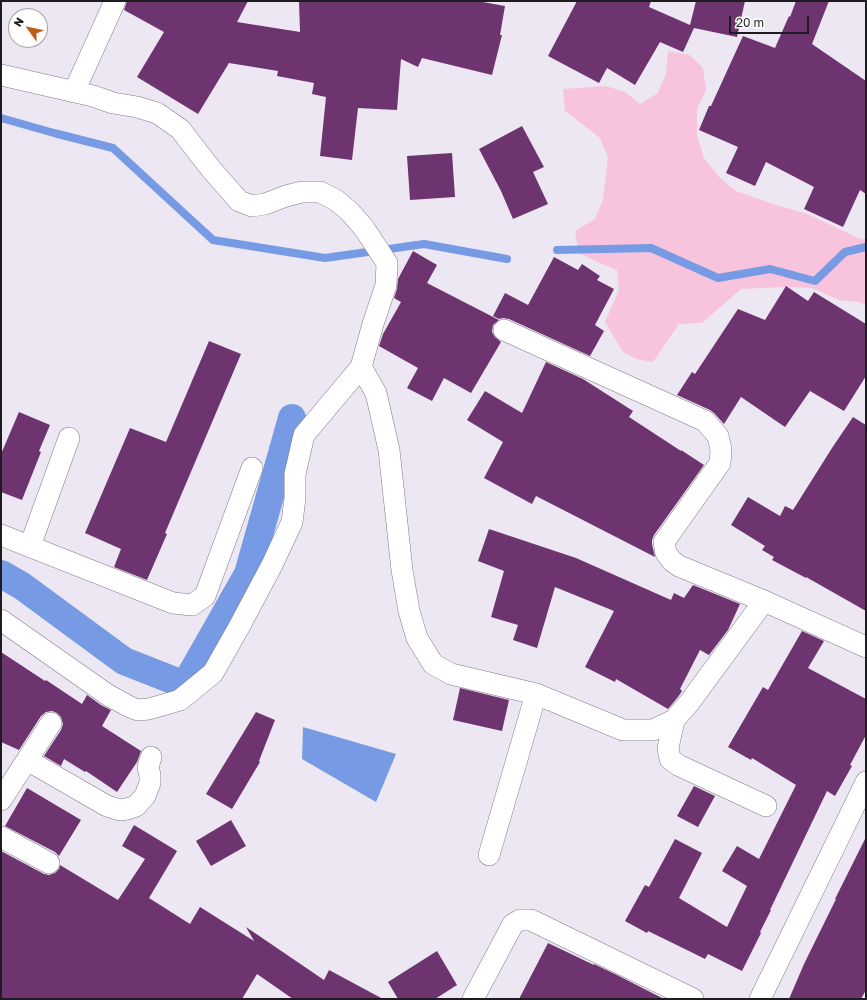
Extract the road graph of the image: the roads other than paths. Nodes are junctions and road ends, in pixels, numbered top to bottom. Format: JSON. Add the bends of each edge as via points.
{"nodes":[{"id":1,"x":115,"y":1,"type":"edge"},
{"id":2,"x":1,"y":76,"type":"edge"},
{"id":3,"x":74,"y":92,"type":"junction"},
{"id":4,"x":504,"y":330,"type":"dead end"},
{"id":5,"x":361,"y":366,"type":"junction"},
{"id":6,"x":68,"y":438,"type":"dead end"},
{"id":7,"x":252,"y":468,"type":"dead end"},
{"id":8,"x":1,"y":535,"type":"edge"},
{"id":9,"x":30,"y":546,"type":"junction"},
{"id":10,"x":764,"y":601,"type":"junction"},
{"id":11,"x":1,"y":620,"type":"edge"},
{"id":12,"x":866,"y":647,"type":"edge"},
{"id":13,"x":536,"y":694,"type":"junction"},
{"id":14,"x":674,"y":720,"type":"junction"},
{"id":15,"x":51,"y":723,"type":"dead end"},
{"id":16,"x":151,"y":757,"type":"dead end"},
{"id":17,"x":27,"y":760,"type":"junction"},
{"id":18,"x":866,"y":782,"type":"edge"},
{"id":19,"x":1,"y":800,"type":"edge"},
{"id":20,"x":766,"y":806,"type":"dead end"},
{"id":21,"x":1,"y":837,"type":"edge"},
{"id":22,"x":489,"y":855,"type":"dead end"},
{"id":23,"x":49,"y":863,"type":"dead end"},
{"id":24,"x":473,"y":999,"type":"edge"},
{"id":25,"x":693,"y":999,"type":"edge"},
{"id":26,"x":760,"y":999,"type":"edge"}],
"edges":[{"from":1,"to":3,"type":"street"},
{"from":2,"to":3,"type":"street"},
{"from":3,"to":5,"type":"street","via":[[157,113],[180,129],[239,201],[252,206],[302,192],[320,192],[336,200],[350,212],[387,263],[386,285]]},
{"from":4,"to":10,"type":"street","via":[[704,421],[718,436],[720,463],[664,542],[666,553],[679,566]]},
{"from":5,"to":11,"type":"street","via":[[304,435],[295,474],[292,522],[240,627],[214,673],[180,700],[138,710],[130,707],[108,695]]},
{"from":5,"to":13,"type":"street","via":[[376,393],[389,450],[402,570],[416,638],[433,664],[450,674]]},
{"from":6,"to":9,"type":"street"},
{"from":7,"to":9,"type":"street","via":[[204,596],[192,605],[173,603]]},
{"from":8,"to":9,"type":"street"},
{"from":10,"to":12,"type":"street"},
{"from":10,"to":14,"type":"street"},
{"from":13,"to":14,"type":"street","via":[[623,730],[653,730]]},
{"from":13,"to":22,"type":"street"},
{"from":14,"to":20,"type":"street","via":[[668,748],[670,759]]},
{"from":15,"to":17,"type":"street"},
{"from":16,"to":17,"type":"street","via":[[148,767],[150,783],[144,796],[136,806],[120,810],[107,806]]},
{"from":17,"to":19,"type":"street"},
{"from":18,"to":26,"type":"street"},
{"from":21,"to":23,"type":"street"},
{"from":24,"to":25,"type":"street","via":[[514,924],[520,920],[531,920]]}]}
